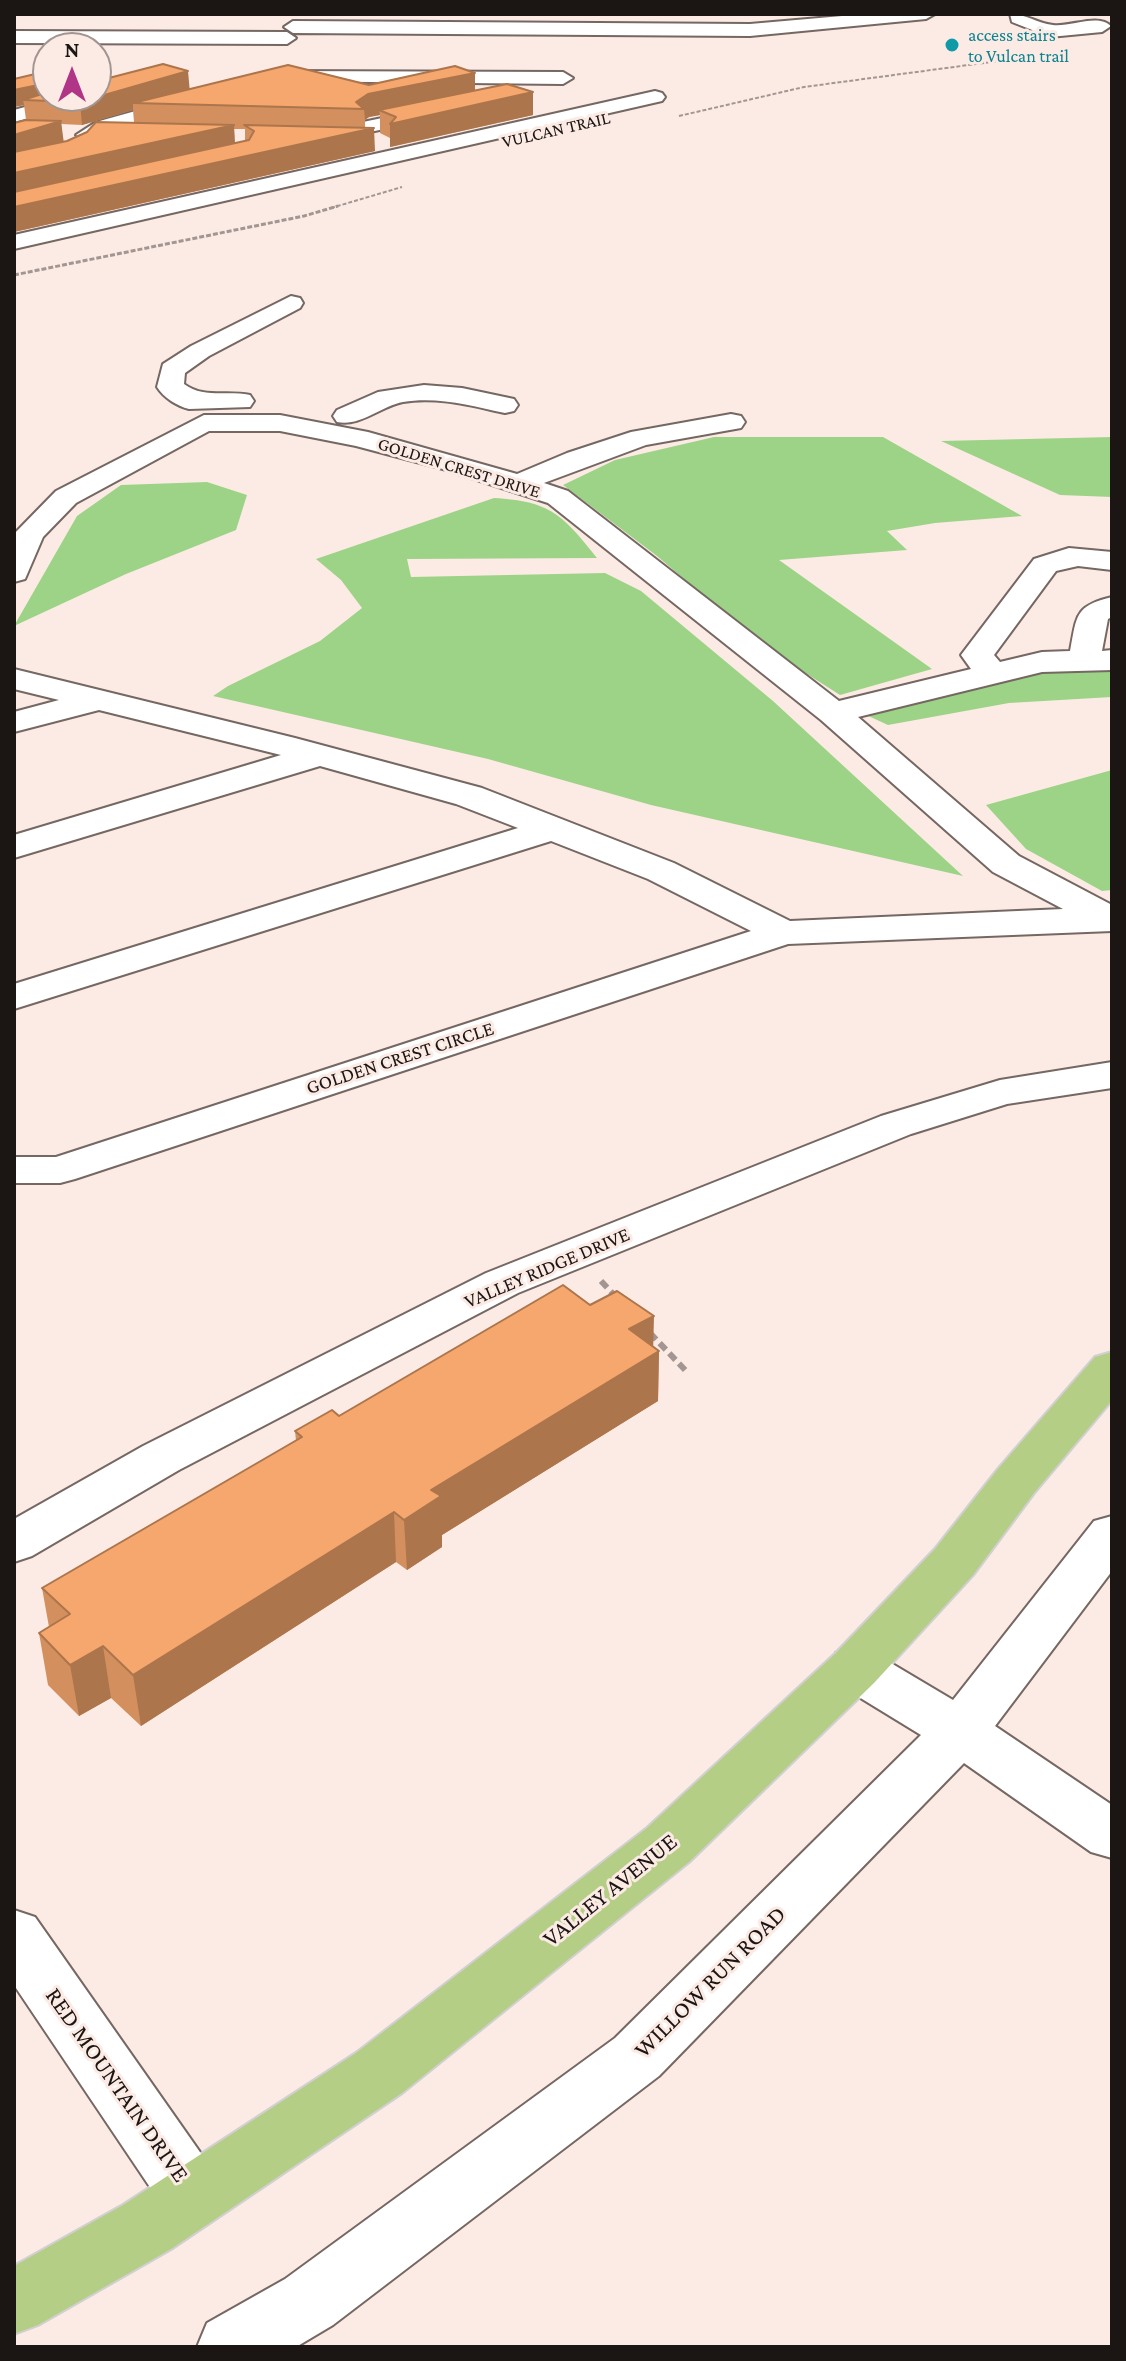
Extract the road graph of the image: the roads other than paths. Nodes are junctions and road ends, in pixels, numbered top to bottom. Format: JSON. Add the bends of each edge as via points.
{"nodes":[{"id":1,"x":151,"y":14,"type":"edge"},
{"id":2,"x":926,"y":14,"type":"edge"},
{"id":3,"x":1019,"y":14,"type":"edge"},
{"id":4,"x":433,"y":21,"type":"edge"},
{"id":5,"x":568,"y":22,"type":"edge"},
{"id":6,"x":292,"y":26,"type":"edge"},
{"id":7,"x":1102,"y":26,"type":"dead end"},
{"id":8,"x":14,"y":37,"type":"edge"},
{"id":9,"x":140,"y":37,"type":"junction"},
{"id":10,"x":391,"y":77,"type":"junction"},
{"id":11,"x":215,"y":95,"type":"edge"},
{"id":12,"x":340,"y":96,"type":"edge"},
{"id":13,"x":655,"y":97,"type":"dead end"},
{"id":14,"x":502,"y":99,"type":"edge"},
{"id":15,"x":458,"y":108,"type":"edge"},
{"id":16,"x":370,"y":126,"type":"edge"},
{"id":17,"x":141,"y":136,"type":"edge"},
{"id":18,"x":349,"y":141,"type":"edge"},
{"id":19,"x":442,"y":146,"type":"junction"},
{"id":20,"x":14,"y":242,"type":"edge"},
{"id":21,"x":291,"y":303,"type":"dead end"},
{"id":22,"x":505,"y":405,"type":"dead end"},
{"id":23,"x":731,"y":422,"type":"dead end"},
{"id":24,"x":353,"y":427,"type":"junction"},
{"id":25,"x":518,"y":484,"type":"junction"},
{"id":26,"x":1112,"y":561,"type":"edge"},
{"id":27,"x":14,"y":573,"type":"edge"},
{"id":28,"x":1112,"y":605,"type":"edge"},
{"id":29,"x":1098,"y":660,"type":"edge"},
{"id":30,"x":992,"y":674,"type":"junction"},
{"id":31,"x":14,"y":679,"type":"edge"},
{"id":32,"x":95,"y":700,"type":"junction"},
{"id":33,"x":833,"y":713,"type":"junction"},
{"id":34,"x":14,"y":722,"type":"edge"},
{"id":35,"x":319,"y":755,"type":"junction"},
{"id":36,"x":552,"y":829,"type":"junction"},
{"id":37,"x":14,"y":847,"type":"edge"},
{"id":38,"x":1110,"y":919,"type":"edge"},
{"id":39,"x":784,"y":933,"type":"junction"},
{"id":40,"x":14,"y":997,"type":"edge"},
{"id":41,"x":1112,"y":1075,"type":"edge"},
{"id":42,"x":14,"y":1170,"type":"edge"},
{"id":43,"x":1112,"y":1368,"type":"edge"},
{"id":44,"x":1112,"y":1534,"type":"edge"},
{"id":45,"x":14,"y":1543,"type":"edge"},
{"id":46,"x":855,"y":1668,"type":"junction"},
{"id":47,"x":960,"y":1731,"type":"junction"},
{"id":48,"x":1112,"y":1835,"type":"edge"},
{"id":49,"x":14,"y":1935,"type":"edge"},
{"id":50,"x":193,"y":2196,"type":"junction"},
{"id":51,"x":14,"y":2302,"type":"edge"},
{"id":52,"x":232,"y":2347,"type":"edge"}],
"edges":[{"from":1,"to":9,"type":"street"},
{"from":2,"to":5,"type":"street","via":[[750,30]]},
{"from":3,"to":7,"type":"street","via":[[1050,31]]},
{"from":4,"to":5,"type":"street"},
{"from":4,"to":6,"type":"street"},
{"from":6,"to":9,"type":"street"},
{"from":6,"to":10,"type":"street","via":[[264,81]]},
{"from":8,"to":9,"type":"street"},
{"from":10,"to":12,"type":"street","via":[[386,84]]},
{"from":10,"to":14,"type":"street","via":[[563,78],[551,88]]},
{"from":11,"to":17,"type":"street","via":[[103,126],[80,139]]},
{"from":13,"to":19,"type":"street"},
{"from":15,"to":16,"type":"street"},
{"from":18,"to":19,"type":"street"},
{"from":19,"to":20,"type":"street"},
{"from":21,"to":24,"type":"street","via":[[172,370],[170,387],[189,401],[267,401]]},
{"from":22,"to":24,"type":"street","via":[[415,391],[372,401]]},
{"from":23,"to":25,"type":"street","via":[[641,438]]},
{"from":24,"to":25,"type":"street","name":"GOLDEN CREST DRIVE"},
{"from":24,"to":27,"type":"street","name":"GOLDEN CREST DRIVE","via":[[204,423],[66,497],[29,534]]},
{"from":25,"to":33,"type":"street","name":"GOLDEN CREST DRIVE","via":[[558,497]]},
{"from":26,"to":30,"type":"street","via":[[1069,558],[1044,565],[977,655]]},
{"from":28,"to":29,"type":"street","via":[[1093,614]]},
{"from":29,"to":30,"type":"street","via":[[1042,662]]},
{"from":30,"to":33,"type":"street"},
{"from":31,"to":32,"type":"street"},
{"from":32,"to":34,"type":"street","name":"GOLDEN CREST CIRCLE"},
{"from":32,"to":35,"type":"street","name":"GOLDEN CREST CIRCLE"},
{"from":33,"to":38,"type":"street","name":"GOLDEN CREST DRIVE","via":[[1006,864]]},
{"from":35,"to":36,"type":"street","name":"GOLDEN CREST CIRCLE","via":[[469,796]]},
{"from":35,"to":37,"type":"street"},
{"from":36,"to":39,"type":"street","name":"GOLDEN CREST CIRCLE","via":[[661,871]]},
{"from":36,"to":40,"type":"street"},
{"from":38,"to":39,"type":"street","name":"GOLDEN CREST CIRCLE"},
{"from":39,"to":42,"type":"street","name":"GOLDEN CREST CIRCLE","via":[[60,1170]]},
{"from":41,"to":45,"type":"street","name":"VALLEY RIDGE DRIVE","via":[[1000,1093],[896,1125],[502,1283],[161,1458]]},
{"from":43,"to":46,"type":"main road","name":"VALLEY AVENUE","via":[[954,1562]]},
{"from":44,"to":47,"type":"street","name":"WILLOW RUN ROAD"},
{"from":46,"to":47,"type":"street"},
{"from":46,"to":50,"type":"main road","name":"VALLEY AVENUE","via":[[668,1845],[379,2073]]},
{"from":47,"to":48,"type":"street"},
{"from":47,"to":52,"type":"street","name":"WILLOW RUN ROAD","via":[[637,2057],[309,2302]]},
{"from":49,"to":50,"type":"street","name":"RED MOUNTAIN DRIVE"},
{"from":50,"to":51,"type":"main road","name":"VALLEY AVENUE"}]}
